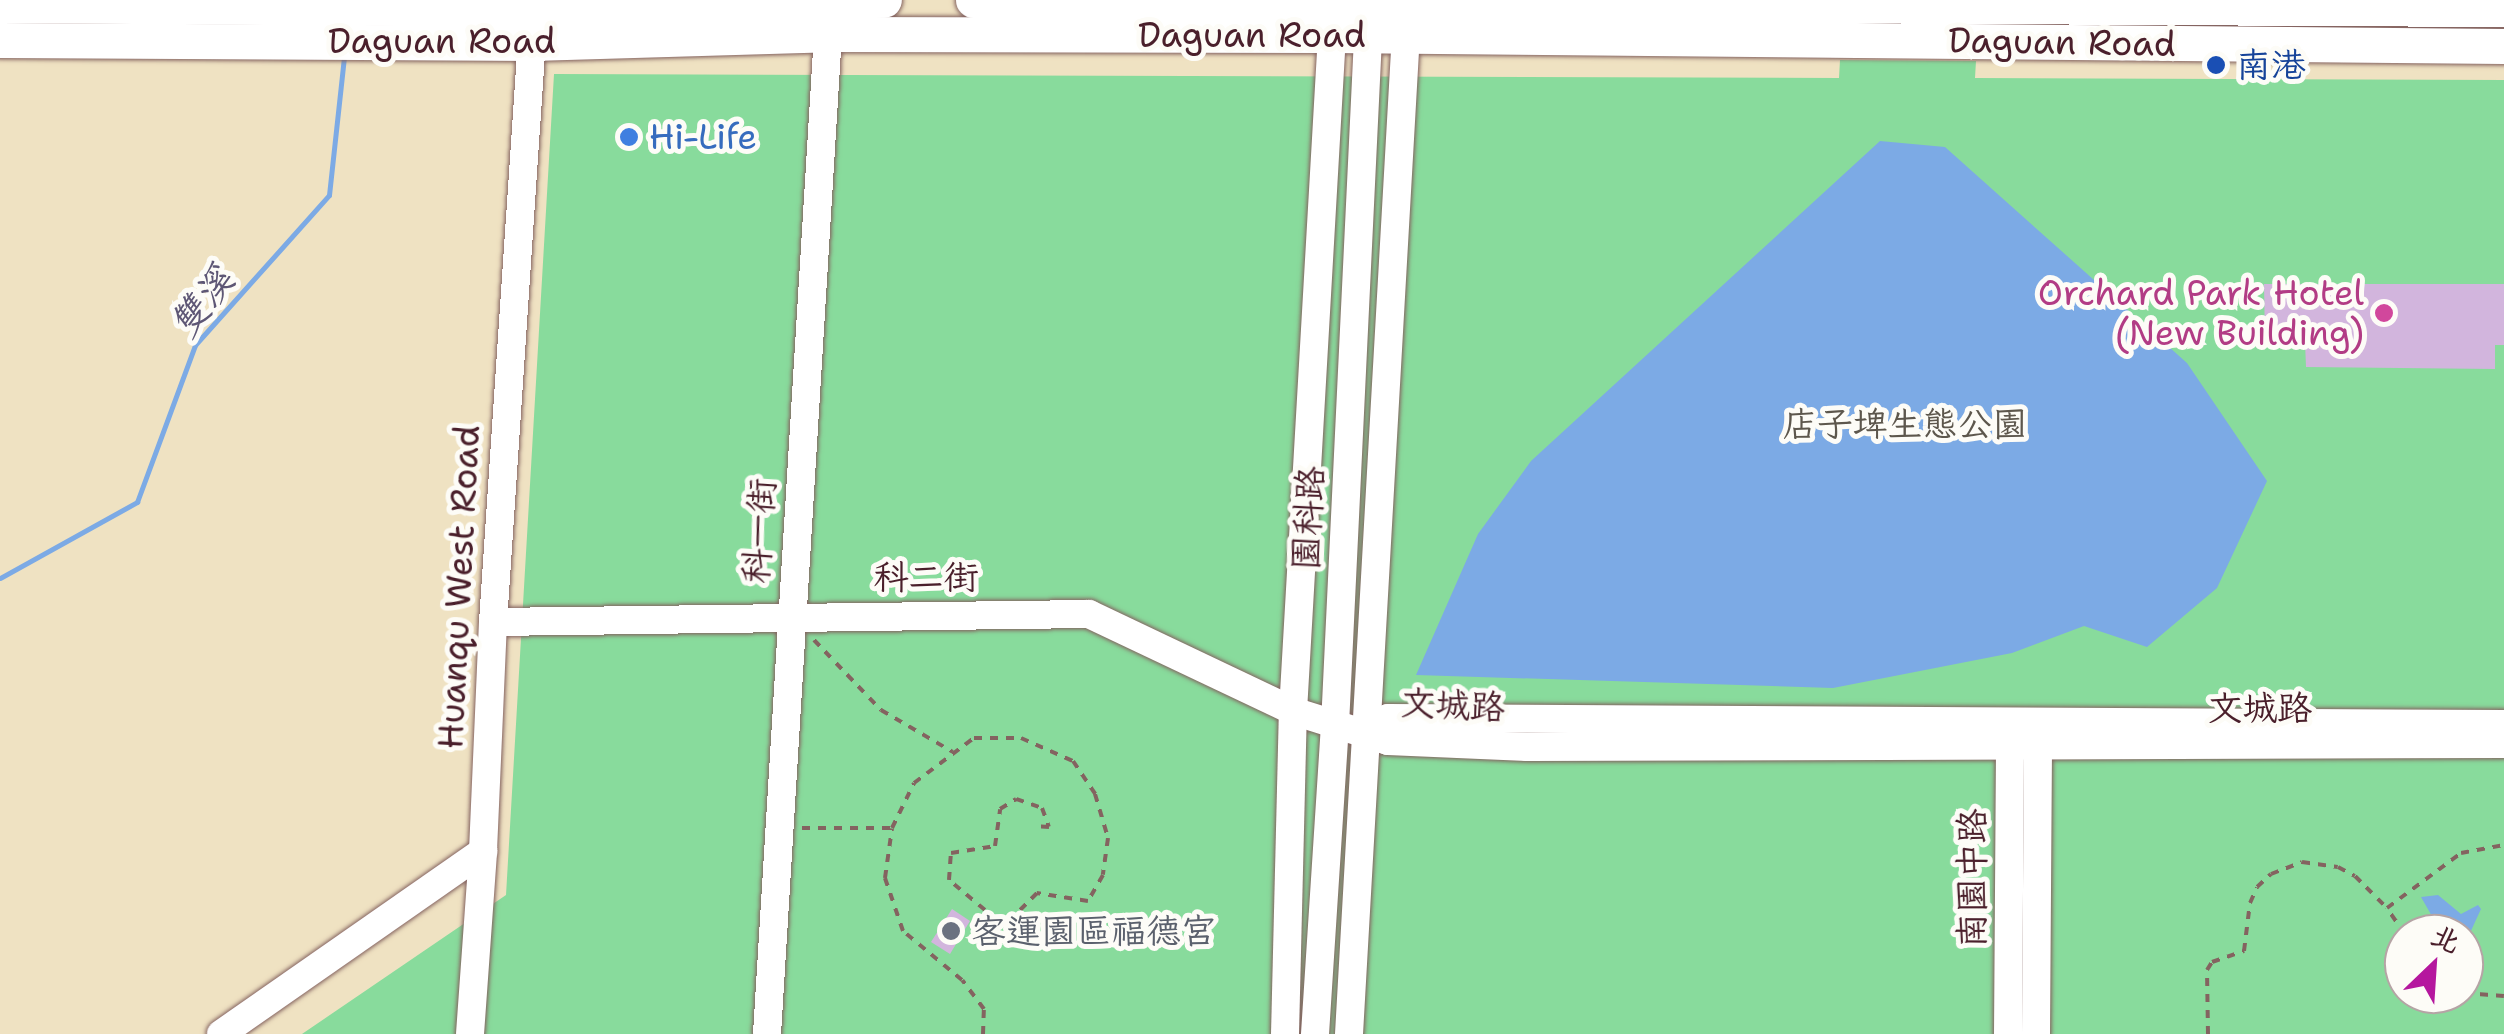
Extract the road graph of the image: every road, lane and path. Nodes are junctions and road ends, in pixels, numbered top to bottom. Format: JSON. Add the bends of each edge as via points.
{"nodes":[{"id":1,"x":884,"y":0,"type":"edge"},
{"id":2,"x":973,"y":0,"type":"edge"},
{"id":3,"x":7,"y":4,"type":"edge"},
{"id":4,"x":2315,"y":4,"type":"edge"},
{"id":5,"x":2504,"y":9,"type":"edge"},
{"id":6,"x":1332,"y":20,"type":"junction"},
{"id":7,"x":1369,"y":20,"type":"junction"},
{"id":8,"x":1407,"y":21,"type":"junction"},
{"id":9,"x":533,"y":26,"type":"junction"},
{"id":10,"x":828,"y":34,"type":"junction"},
{"id":11,"x":0,"y":40,"type":"edge"},
{"id":12,"x":2313,"y":44,"type":"junction"},
{"id":13,"x":2504,"y":46,"type":"edge"},
{"id":14,"x":791,"y":616,"type":"junction"},
{"id":15,"x":493,"y":622,"type":"junction"},
{"id":16,"x":1293,"y":711,"type":"junction"},
{"id":17,"x":2504,"y":724,"type":"edge"},
{"id":18,"x":1335,"y":726,"type":"junction"},
{"id":19,"x":1363,"y":732,"type":"junction"},
{"id":20,"x":2024,"y":735,"type":"junction"},
{"id":21,"x":2504,"y":744,"type":"edge"},
{"id":22,"x":953,"y":752,"type":"junction"},
{"id":23,"x":1034,"y":826,"type":"dead end"},
{"id":24,"x":779,"y":828,"type":"junction"},
{"id":25,"x":892,"y":828,"type":"junction"},
{"id":26,"x":2504,"y":845,"type":"edge"},
{"id":27,"x":483,"y":851,"type":"junction"},
{"id":28,"x":2387,"y":908,"type":"junction"},
{"id":29,"x":2391,"y":914,"type":"edge"},
{"id":30,"x":221,"y":1034,"type":"edge"},
{"id":31,"x":470,"y":1034,"type":"edge"},
{"id":32,"x":767,"y":1034,"type":"edge"},
{"id":33,"x":983,"y":1034,"type":"edge"},
{"id":34,"x":1285,"y":1034,"type":"edge"},
{"id":35,"x":1315,"y":1034,"type":"edge"},
{"id":36,"x":1349,"y":1034,"type":"edge"},
{"id":37,"x":2008,"y":1034,"type":"edge"},
{"id":38,"x":2036,"y":1034,"type":"edge"},
{"id":39,"x":2208,"y":1034,"type":"edge"}],
"edges":[{"from":1,"to":9,"type":"main road","name":"Daguan Road"},
{"from":2,"to":6,"type":"main road","name":"Daguan Road"},
{"from":3,"to":9,"type":"main road","name":"Daguan Road"},
{"from":4,"to":5,"type":"main road","name":"Daguan Road"},
{"from":4,"to":8,"type":"main road","name":"Daguan Road"},
{"from":4,"to":12,"type":"street"},
{"from":6,"to":7,"type":"main road","name":"Daguan Road"},
{"from":6,"to":10,"type":"main road","name":"Daguan Road"},
{"from":6,"to":16,"type":"street"},
{"from":7,"to":8,"type":"main road","name":"Daguan Road"},
{"from":7,"to":18,"type":"street","name":"園科路"},
{"from":8,"to":12,"type":"main road","name":"Daguan Road"},
{"from":8,"to":19,"type":"street"},
{"from":9,"to":10,"type":"main road","name":"Daguan Road"},
{"from":9,"to":11,"type":"main road","name":"Daguan Road"},
{"from":9,"to":15,"type":"street","name":"Huanqu West Road"},
{"from":10,"to":14,"type":"street","name":"科一街"},
{"from":12,"to":13,"type":"main road","name":"Daguan Road"},
{"from":14,"to":15,"type":"street","name":"科二街"},
{"from":14,"to":16,"type":"street","name":"科二街","via":[[1089,614]]},
{"from":14,"to":22,"type":"path","via":[[881,710]]},
{"from":14,"to":24,"type":"street","name":"科一街"},
{"from":15,"to":27,"type":"street","name":"Huanqu West Road"},
{"from":16,"to":18,"type":"street","name":"科二街"},
{"from":16,"to":34,"type":"street"},
{"from":17,"to":20,"type":"street","name":"文城路"},
{"from":18,"to":19,"type":"street","name":"科二街"},
{"from":18,"to":35,"type":"street","name":"園科路"},
{"from":19,"to":20,"type":"street","name":"文城路","via":[[1388,718]]},
{"from":19,"to":36,"type":"street"},
{"from":20,"to":21,"type":"street","name":"文城路"},
{"from":20,"to":37,"type":"street","name":"南園中路"},
{"from":20,"to":38,"type":"street","name":"南園中路"},
{"from":22,"to":23,"type":"path","via":[[974,738],[1021,738],[1073,761],[1094,794],[1108,838],[1103,876],[1088,902],[1037,893],[1016,914],[998,920],[949,880],[950,852],[995,846],[1000,808],[1016,798],[1042,808],[1050,827]]},
{"from":22,"to":25,"type":"path","via":[[914,783]]},
{"from":24,"to":25,"type":"path"},
{"from":24,"to":32,"type":"street","name":"科一街"},
{"from":25,"to":33,"type":"path","via":[[885,878],[903,931],[962,980],[984,1009]]},
{"from":26,"to":28,"type":"path","via":[[2461,853]]},
{"from":27,"to":30,"type":"street"},
{"from":27,"to":31,"type":"street","name":"Huanqu West Road"},
{"from":28,"to":29,"type":"path"},
{"from":28,"to":39,"type":"path","via":[[2338,866],[2302,862],[2270,874],[2250,903],[2244,951],[2207,970]]}]}
